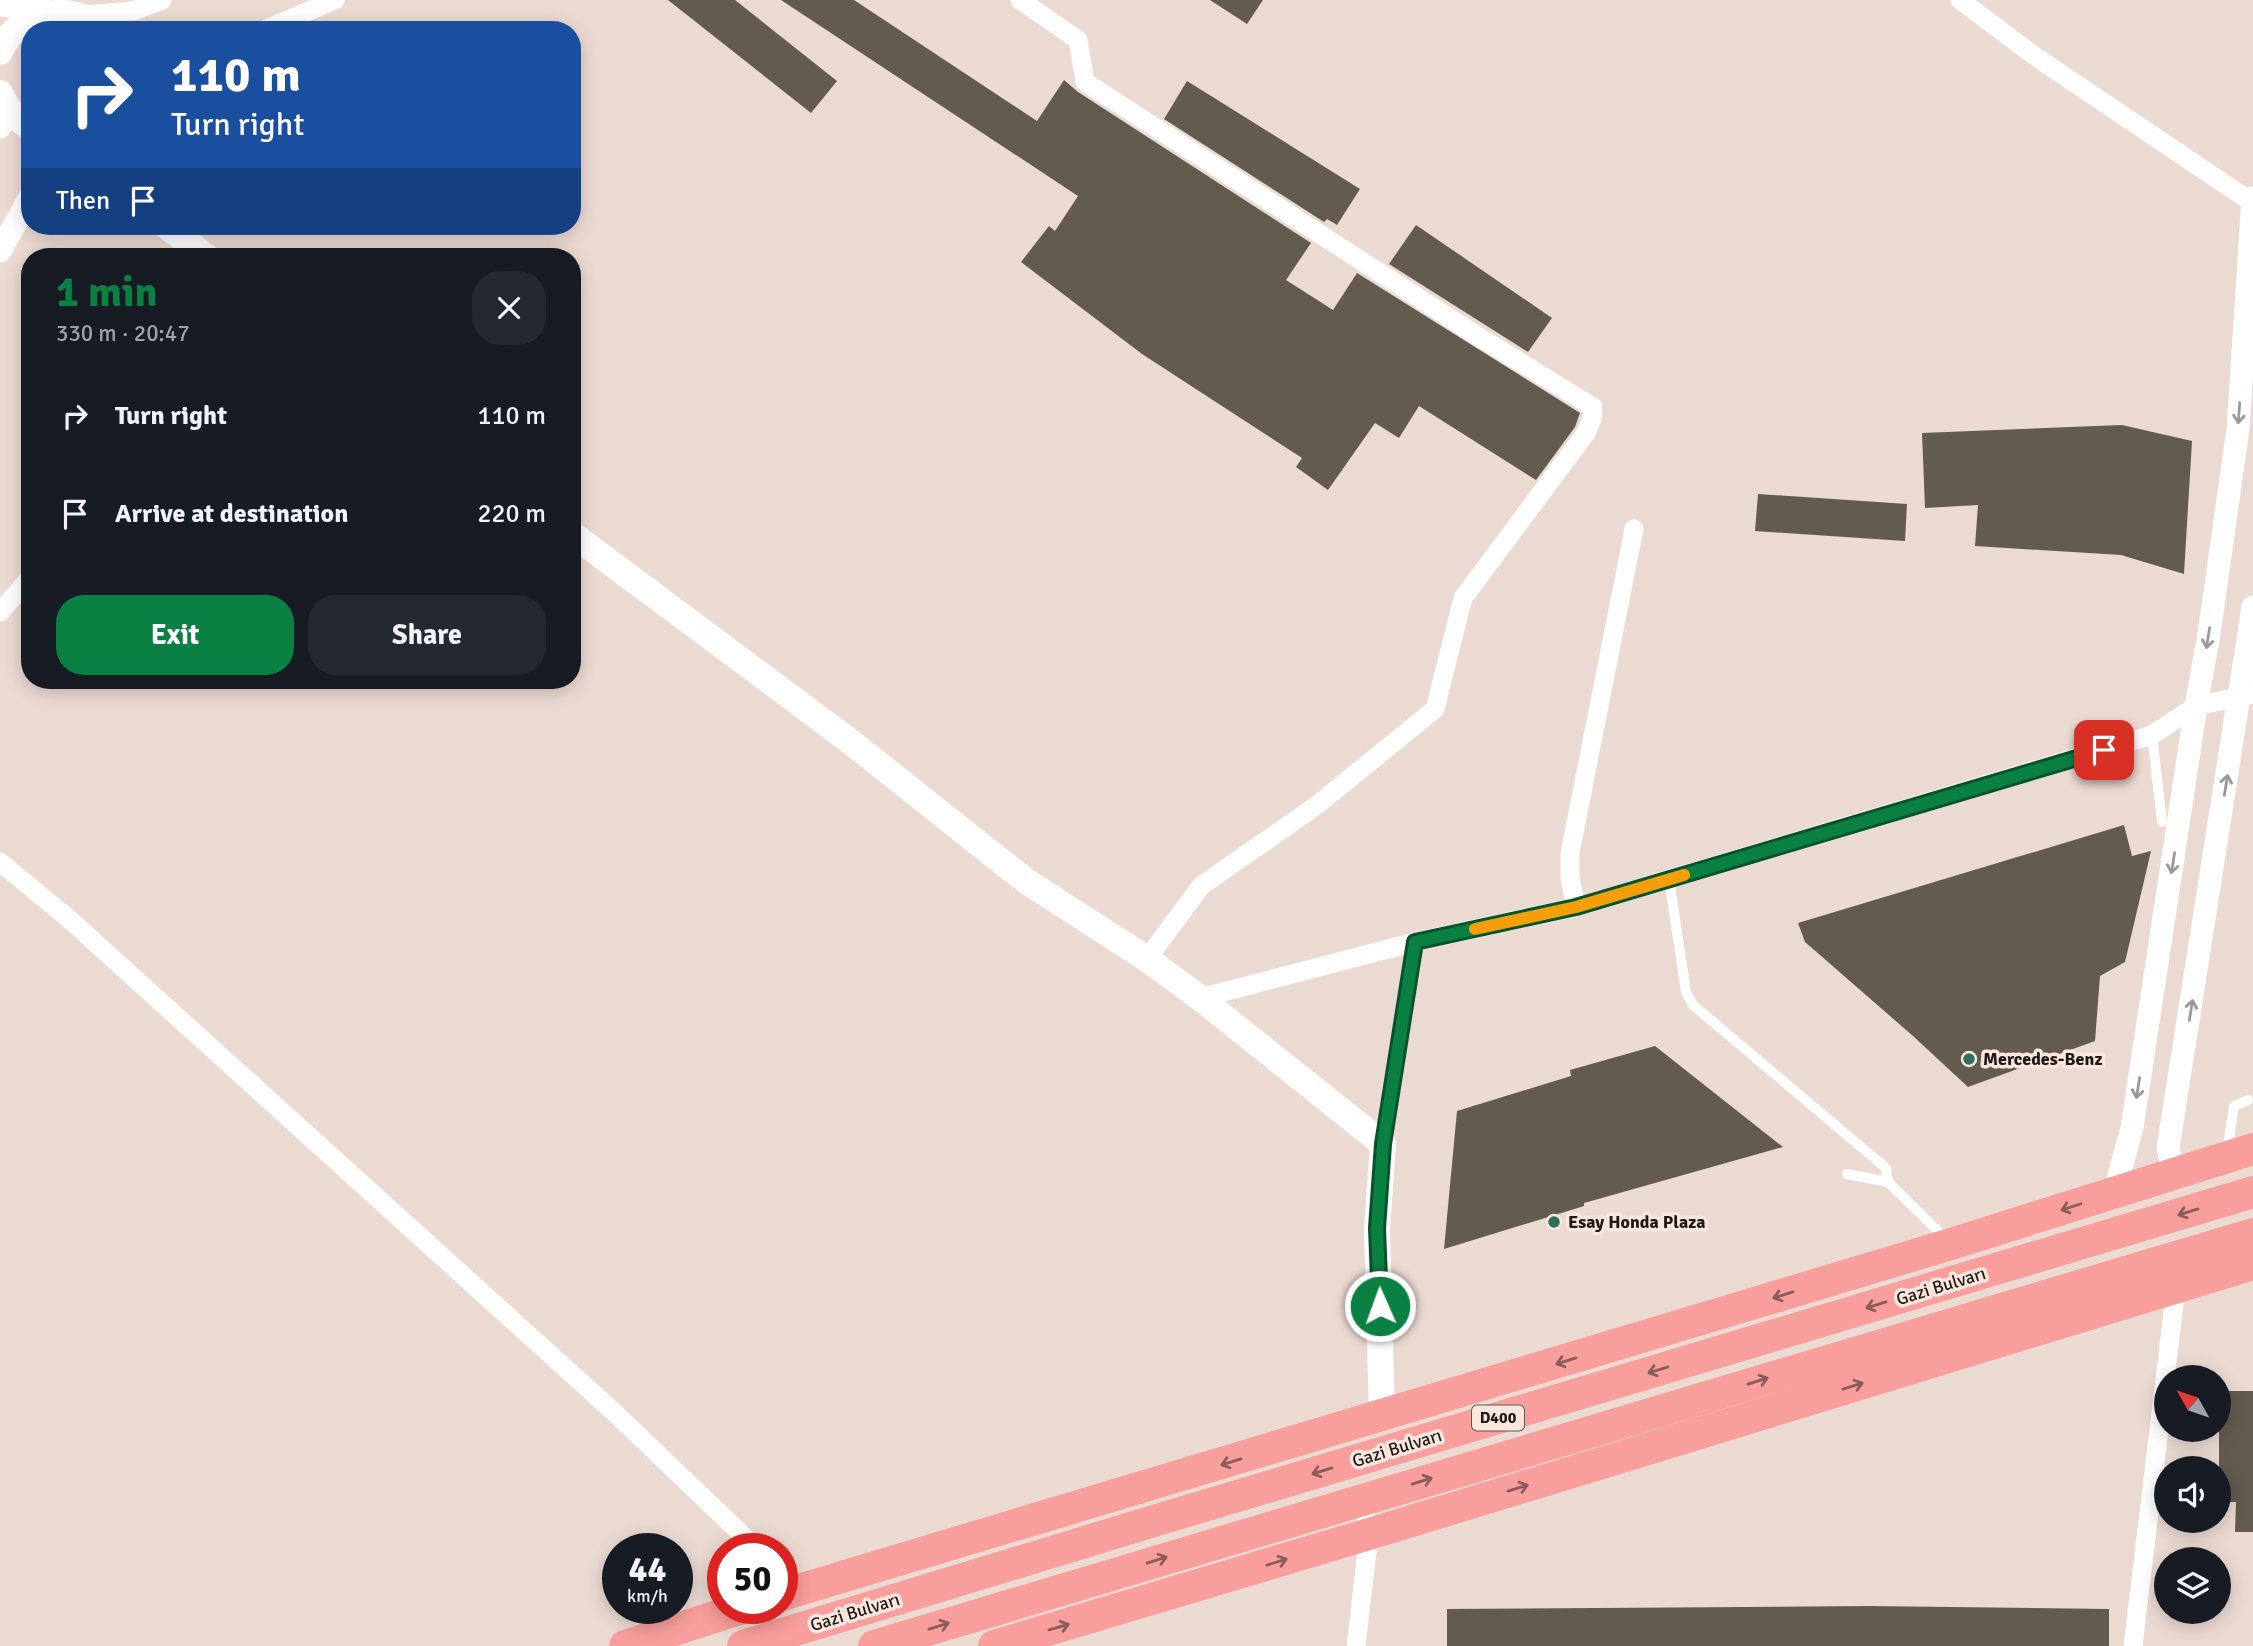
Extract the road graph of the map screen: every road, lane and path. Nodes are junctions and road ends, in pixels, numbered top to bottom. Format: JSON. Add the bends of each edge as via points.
{"nodes":[{"id":1,"x":162,"y":0,"type":"edge"},
{"id":2,"x":335,"y":0,"type":"edge"},
{"id":3,"x":1020,"y":0,"type":"edge"},
{"id":4,"x":1960,"y":0,"type":"edge"},
{"id":5,"x":0,"y":3,"type":"edge"},
{"id":6,"x":44,"y":12,"type":"junction"},
{"id":7,"x":25,"y":21,"type":"edge"},
{"id":8,"x":92,"y":21,"type":"edge"},
{"id":9,"x":98,"y":21,"type":"edge"},
{"id":10,"x":285,"y":21,"type":"edge"},
{"id":11,"x":21,"y":24,"type":"edge"},
{"id":12,"x":0,"y":52,"type":"edge"},
{"id":13,"x":2,"y":108,"type":"edge"},
{"id":14,"x":21,"y":122,"type":"edge"},
{"id":15,"x":2253,"y":200,"type":"edge"},
{"id":16,"x":21,"y":213,"type":"edge"},
{"id":17,"x":178,"y":235,"type":"edge"},
{"id":18,"x":195,"y":248,"type":"edge"},
{"id":19,"x":0,"y":251,"type":"edge"},
{"id":20,"x":1634,"y":529,"type":"dead end"},
{"id":21,"x":581,"y":541,"type":"edge"},
{"id":22,"x":21,"y":588,"type":"edge"},
{"id":23,"x":2253,"y":607,"type":"edge"},
{"id":24,"x":0,"y":612,"type":"edge"},
{"id":25,"x":2246,"y":695,"type":"edge"},
{"id":26,"x":2196,"y":706,"type":"junction"},
{"id":27,"x":2152,"y":735,"type":"junction"},
{"id":28,"x":2162,"y":822,"type":"dead end"},
{"id":29,"x":0,"y":862,"type":"edge"},
{"id":30,"x":1669,"y":879,"type":"junction"},
{"id":31,"x":1576,"y":907,"type":"junction"},
{"id":32,"x":1415,"y":942,"type":"junction"},
{"id":33,"x":1147,"y":959,"type":"junction"},
{"id":34,"x":1200,"y":998,"type":"junction"},
{"id":35,"x":2248,"y":1100,"type":"dead end"},
{"id":36,"x":1383,"y":1144,"type":"junction"},
{"id":37,"x":2240,"y":1153,"type":"edge"},
{"id":38,"x":1847,"y":1174,"type":"dead end"},
{"id":39,"x":2174,"y":1174,"type":"junction"},
{"id":40,"x":1888,"y":1182,"type":"junction"},
{"id":41,"x":2253,"y":1192,"type":"edge"},
{"id":42,"x":2114,"y":1193,"type":"junction"},
{"id":43,"x":2253,"y":1234,"type":"edge"},
{"id":44,"x":1951,"y":1244,"type":"junction"},
{"id":45,"x":2253,"y":1264,"type":"edge"},
{"id":46,"x":2176,"y":1288,"type":"junction"},
{"id":47,"x":1382,"y":1417,"type":"junction"},
{"id":48,"x":1361,"y":1499,"type":"junction"},
{"id":49,"x":740,"y":1533,"type":"edge"},
{"id":50,"x":1369,"y":1534,"type":"junction"},
{"id":51,"x":798,"y":1583,"type":"edge"},
{"id":52,"x":707,"y":1619,"type":"edge"},
{"id":53,"x":625,"y":1646,"type":"edge"},
{"id":54,"x":743,"y":1646,"type":"edge"},
{"id":55,"x":874,"y":1646,"type":"edge"},
{"id":56,"x":994,"y":1646,"type":"edge"},
{"id":57,"x":1356,"y":1646,"type":"edge"},
{"id":58,"x":2133,"y":1646,"type":"edge"}],
"edges":[{"from":1,"to":9,"type":"street"},
{"from":2,"to":10,"type":"street"},
{"from":3,"to":33,"type":"street","via":[[1078,40],[1085,82],[1593,407],[1586,433],[1462,598],[1435,709],[1317,805],[1201,886]]},
{"from":4,"to":15,"type":"street","via":[[2036,57]]},
{"from":5,"to":6,"type":"main road"},
{"from":6,"to":7,"type":"main road"},
{"from":6,"to":8,"type":"main road","via":[[64,10]]},
{"from":11,"to":12,"type":"main road"},
{"from":13,"to":14,"type":"main road"},
{"from":15,"to":26,"type":"street","one_way":true,"via":[[2238,429]]},
{"from":16,"to":19,"type":"street"},
{"from":17,"to":18,"type":"main road"},
{"from":20,"to":31,"type":"street","via":[[1570,853]]},
{"from":21,"to":33,"type":"main road","via":[[847,739],[1026,881]]},
{"from":22,"to":24,"type":"street"},
{"from":23,"to":25,"type":"street"},
{"from":25,"to":26,"type":"street"},
{"from":39,"to":25,"type":"street","one_way":true,"via":[[2168,1149]]},
{"from":26,"to":27,"type":"street"},
{"from":26,"to":42,"type":"street","one_way":true,"via":[[2132,1128]]},
{"from":27,"to":28,"type":"lane"},
{"from":27,"to":30,"type":"street"},
{"from":29,"to":49,"type":"street","via":[[69,919],[616,1414]]},
{"from":30,"to":31,"type":"street"},
{"from":30,"to":40,"type":"lane","via":[[1686,992],[1693,1005],[1886,1168]]},
{"from":31,"to":32,"type":"street"},
{"from":32,"to":34,"type":"street"},
{"from":32,"to":36,"type":"lane"},
{"from":33,"to":34,"type":"main road"},
{"from":34,"to":36,"type":"main road"},
{"from":35,"to":37,"type":"lane","via":[[2234,1106]]},
{"from":36,"to":47,"type":"main road","via":[[1377,1228]]},
{"from":37,"to":39,"type":"highway"},
{"from":38,"to":40,"type":"lane"},
{"from":39,"to":42,"type":"highway"},
{"from":40,"to":44,"type":"lane"},
{"from":41,"to":54,"type":"highway","name":"Gazi Bulvarı","number":"D400","one_way":true},
{"from":42,"to":44,"type":"highway","one_way":true},
{"from":48,"to":43,"type":"highway","number":"D400","one_way":true},
{"from":44,"to":47,"type":"highway","one_way":true},
{"from":45,"to":46,"type":"highway"},
{"from":50,"to":46,"type":"highway","one_way":true},
{"from":46,"to":58,"type":"street"},
{"from":47,"to":51,"type":"highway","one_way":true},
{"from":48,"to":50,"type":"street"},
{"from":55,"to":48,"type":"highway","number":"D400","one_way":true},
{"from":56,"to":50,"type":"highway","one_way":true},
{"from":50,"to":57,"type":"street"},
{"from":52,"to":53,"type":"highway"}]}
